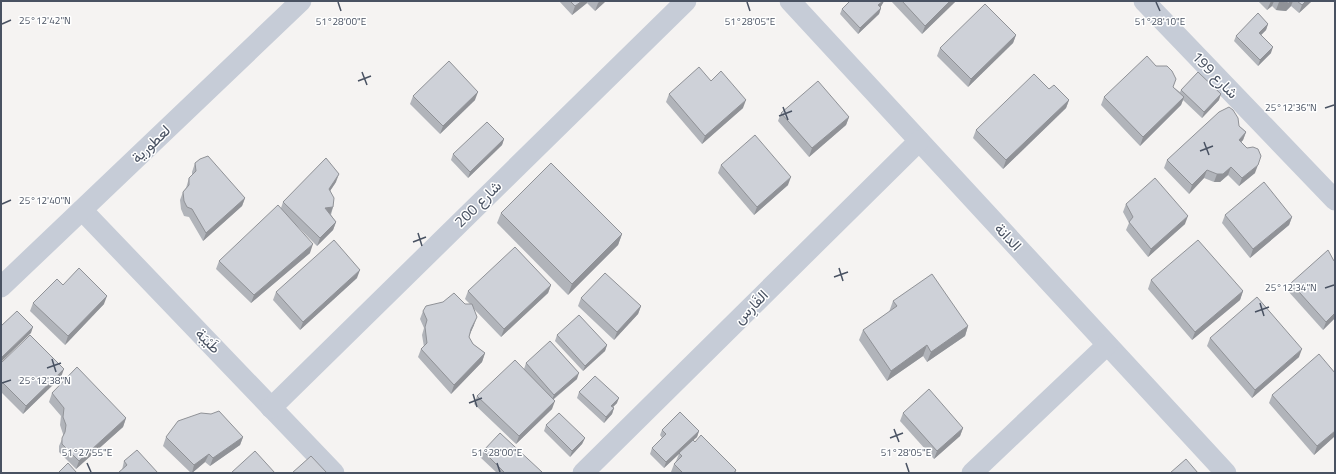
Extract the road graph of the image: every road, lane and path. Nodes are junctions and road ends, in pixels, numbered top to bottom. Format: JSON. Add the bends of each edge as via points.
{"nodes":[{"id":1,"x":301,"y":1,"type":"edge"},
{"id":2,"x":686,"y":1,"type":"edge"},
{"id":3,"x":790,"y":1,"type":"edge"},
{"id":4,"x":1144,"y":1,"type":"edge"},
{"id":5,"x":920,"y":141,"type":"junction"},
{"id":6,"x":1335,"y":200,"type":"edge"},
{"id":7,"x":82,"y":210,"type":"junction"},
{"id":8,"x":1,"y":287,"type":"edge"},
{"id":9,"x":1108,"y":345,"type":"junction"},
{"id":10,"x":271,"y":408,"type":"junction"},
{"id":11,"x":334,"y":473,"type":"edge"},
{"id":12,"x":583,"y":473,"type":"edge"},
{"id":13,"x":972,"y":473,"type":"edge"},
{"id":14,"x":1226,"y":473,"type":"edge"}],
"edges":[{"from":1,"to":7,"type":"street","name":"لعطورية"},
{"from":2,"to":10,"type":"street","name":"شارع 200"},
{"from":3,"to":5,"type":"street","name":"الدانة"},
{"from":4,"to":6,"type":"street","name":"شارع 199"},
{"from":5,"to":9,"type":"street","name":"الدانة"},
{"from":5,"to":12,"type":"street","name":"الفَارِس"},
{"from":7,"to":8,"type":"street","name":"لعطورية"},
{"from":7,"to":10,"type":"street","name":"طَيْبَة"},
{"from":9,"to":13,"type":"street"},
{"from":9,"to":14,"type":"street","name":"الدانة"},
{"from":10,"to":11,"type":"street","name":"طَيْبَة"}]}
